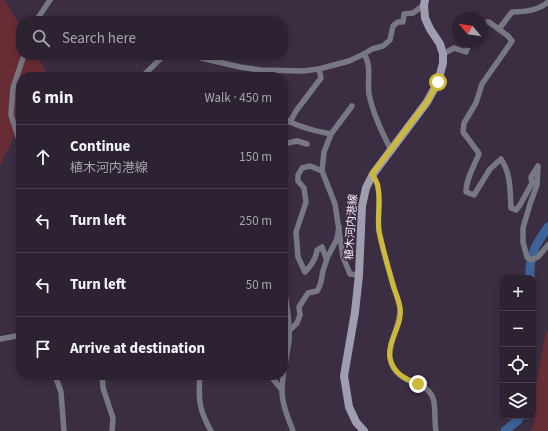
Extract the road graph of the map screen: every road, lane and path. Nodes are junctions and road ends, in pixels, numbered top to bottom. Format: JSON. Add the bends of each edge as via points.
{"nodes":[{"id":1,"x":50,"y":0,"type":"edge"},
{"id":2,"x":548,"y":2,"type":"edge"},
{"id":3,"x":425,"y":3,"type":"edge"},
{"id":4,"x":39,"y":16,"type":"edge"},
{"id":5,"x":488,"y":22,"type":"edge"},
{"id":6,"x":499,"y":29,"type":"junction"},
{"id":7,"x":454,"y":48,"type":"edge"},
{"id":8,"x":454,"y":48,"type":"edge"},
{"id":9,"x":468,"y":48,"type":"edge"},
{"id":10,"x":364,"y":54,"type":"junction"},
{"id":11,"x":444,"y":54,"type":"junction"},
{"id":12,"x":22,"y":60,"type":"edge"},
{"id":13,"x":159,"y":60,"type":"edge"},
{"id":14,"x":210,"y":60,"type":"edge"},
{"id":15,"x":319,"y":69,"type":"junction"},
{"id":16,"x":18,"y":72,"type":"edge"},
{"id":17,"x":147,"y":72,"type":"edge"},
{"id":18,"x":16,"y":79,"type":"edge"},
{"id":19,"x":352,"y":106,"type":"dead end"},
{"id":20,"x":290,"y":122,"type":"joint"},
{"id":21,"x":16,"y":130,"type":"edge"},
{"id":22,"x":331,"y":134,"type":"junction"},
{"id":23,"x":288,"y":143,"type":"edge"},
{"id":24,"x":307,"y":144,"type":"dead end"},
{"id":25,"x":391,"y":150,"type":"junction"},
{"id":26,"x":322,"y":171,"type":"junction"},
{"id":27,"x":372,"y":174,"type":"junction"},
{"id":28,"x":339,"y":227,"type":"junction"},
{"id":29,"x":548,"y":245,"type":"edge"},
{"id":30,"x":327,"y":258,"type":"junction"},
{"id":31,"x":358,"y":275,"type":"junction"},
{"id":32,"x":288,"y":319,"type":"edge"},
{"id":33,"x":289,"y":329,"type":"junction"},
{"id":34,"x":16,"y":336,"type":"edge"},
{"id":35,"x":0,"y":339,"type":"edge"},
{"id":36,"x":288,"y":349,"type":"edge"},
{"id":37,"x":57,"y":380,"type":"edge"},
{"id":38,"x":102,"y":380,"type":"edge"},
{"id":39,"x":200,"y":380,"type":"edge"},
{"id":40,"x":274,"y":380,"type":"edge"},
{"id":41,"x":283,"y":380,"type":"edge"},
{"id":42,"x":282,"y":390,"type":"junction"},
{"id":43,"x":64,"y":431,"type":"edge"},
{"id":44,"x":112,"y":431,"type":"edge"},
{"id":45,"x":211,"y":431,"type":"edge"},
{"id":46,"x":293,"y":431,"type":"edge"},
{"id":47,"x":364,"y":431,"type":"edge"},
{"id":48,"x":436,"y":431,"type":"edge"}],
"edges":[{"from":1,"to":4,"type":"street"},
{"from":2,"to":6,"type":"street","via":[[530,11],[512,12]]},
{"from":3,"to":10,"type":"street","via":[[413,13],[404,14],[403,22],[393,26],[390,40],[383,46]]},
{"from":3,"to":11,"type":"main road","via":[[425,18]]},
{"from":5,"to":6,"type":"street"},
{"from":6,"to":29,"type":"street","via":[[512,42],[482,84],[476,103],[464,123],[463,132],[479,154],[466,192],[474,195],[490,169],[501,159],[510,176],[511,208],[516,210],[532,183],[531,177],[538,166],[537,185],[523,228],[523,242],[527,257],[531,260],[538,257]]},
{"from":7,"to":11,"type":"street"},
{"from":8,"to":9,"type":"street","via":[[466,52]]},
{"from":10,"to":15,"type":"street"},
{"from":10,"to":25,"type":"street","via":[[369,61],[369,94],[376,121]]},
{"from":11,"to":25,"type":"main road","name":"植木河内港線","via":[[438,82],[427,102]]},
{"from":12,"to":16,"type":"street"},
{"from":13,"to":17,"type":"street"},
{"from":14,"to":15,"type":"street","via":[[246,68],[303,71]]},
{"from":15,"to":20,"type":"street","via":[[321,78]]},
{"from":18,"to":21,"type":"street","via":[[11,115]]},
{"from":19,"to":22,"type":"street"},
{"from":20,"to":22,"type":"street"},
{"from":22,"to":26,"type":"street","via":[[324,152]]},
{"from":23,"to":24,"type":"street","via":[[298,141]]},
{"from":25,"to":27,"type":"main road","name":"植木河内港線"},
{"from":26,"to":28,"type":"street","via":[[335,204]]},
{"from":26,"to":30,"type":"street","via":[[310,166],[302,168],[298,175],[298,181],[304,188],[306,202],[296,232],[298,257],[305,272],[310,268],[317,250],[322,247]]},
{"from":27,"to":31,"type":"main road","name":"植木河内港線","via":[[362,206]]},
{"from":27,"to":48,"type":"street","via":[[378,188],[379,231],[400,308],[390,359],[400,376],[428,390],[433,398]]},
{"from":28,"to":30,"type":"street","via":[[337,239]]},
{"from":28,"to":31,"type":"street","via":[[343,257],[350,274]]},
{"from":30,"to":33,"type":"street","via":[[321,286],[303,299],[297,323]]},
{"from":31,"to":47,"type":"main road","name":"植木河内港線","via":[[355,312],[344,376],[350,407],[356,422]]},
{"from":32,"to":33,"type":"street"},
{"from":33,"to":36,"type":"street"},
{"from":34,"to":35,"type":"street"},
{"from":37,"to":43,"type":"street","via":[[61,392]]},
{"from":38,"to":44,"type":"street","via":[[113,418]]},
{"from":39,"to":45,"type":"street","via":[[198,397],[204,419]]},
{"from":40,"to":42,"type":"street"},
{"from":41,"to":42,"type":"street"},
{"from":42,"to":46,"type":"street","via":[[284,407]]}]}
